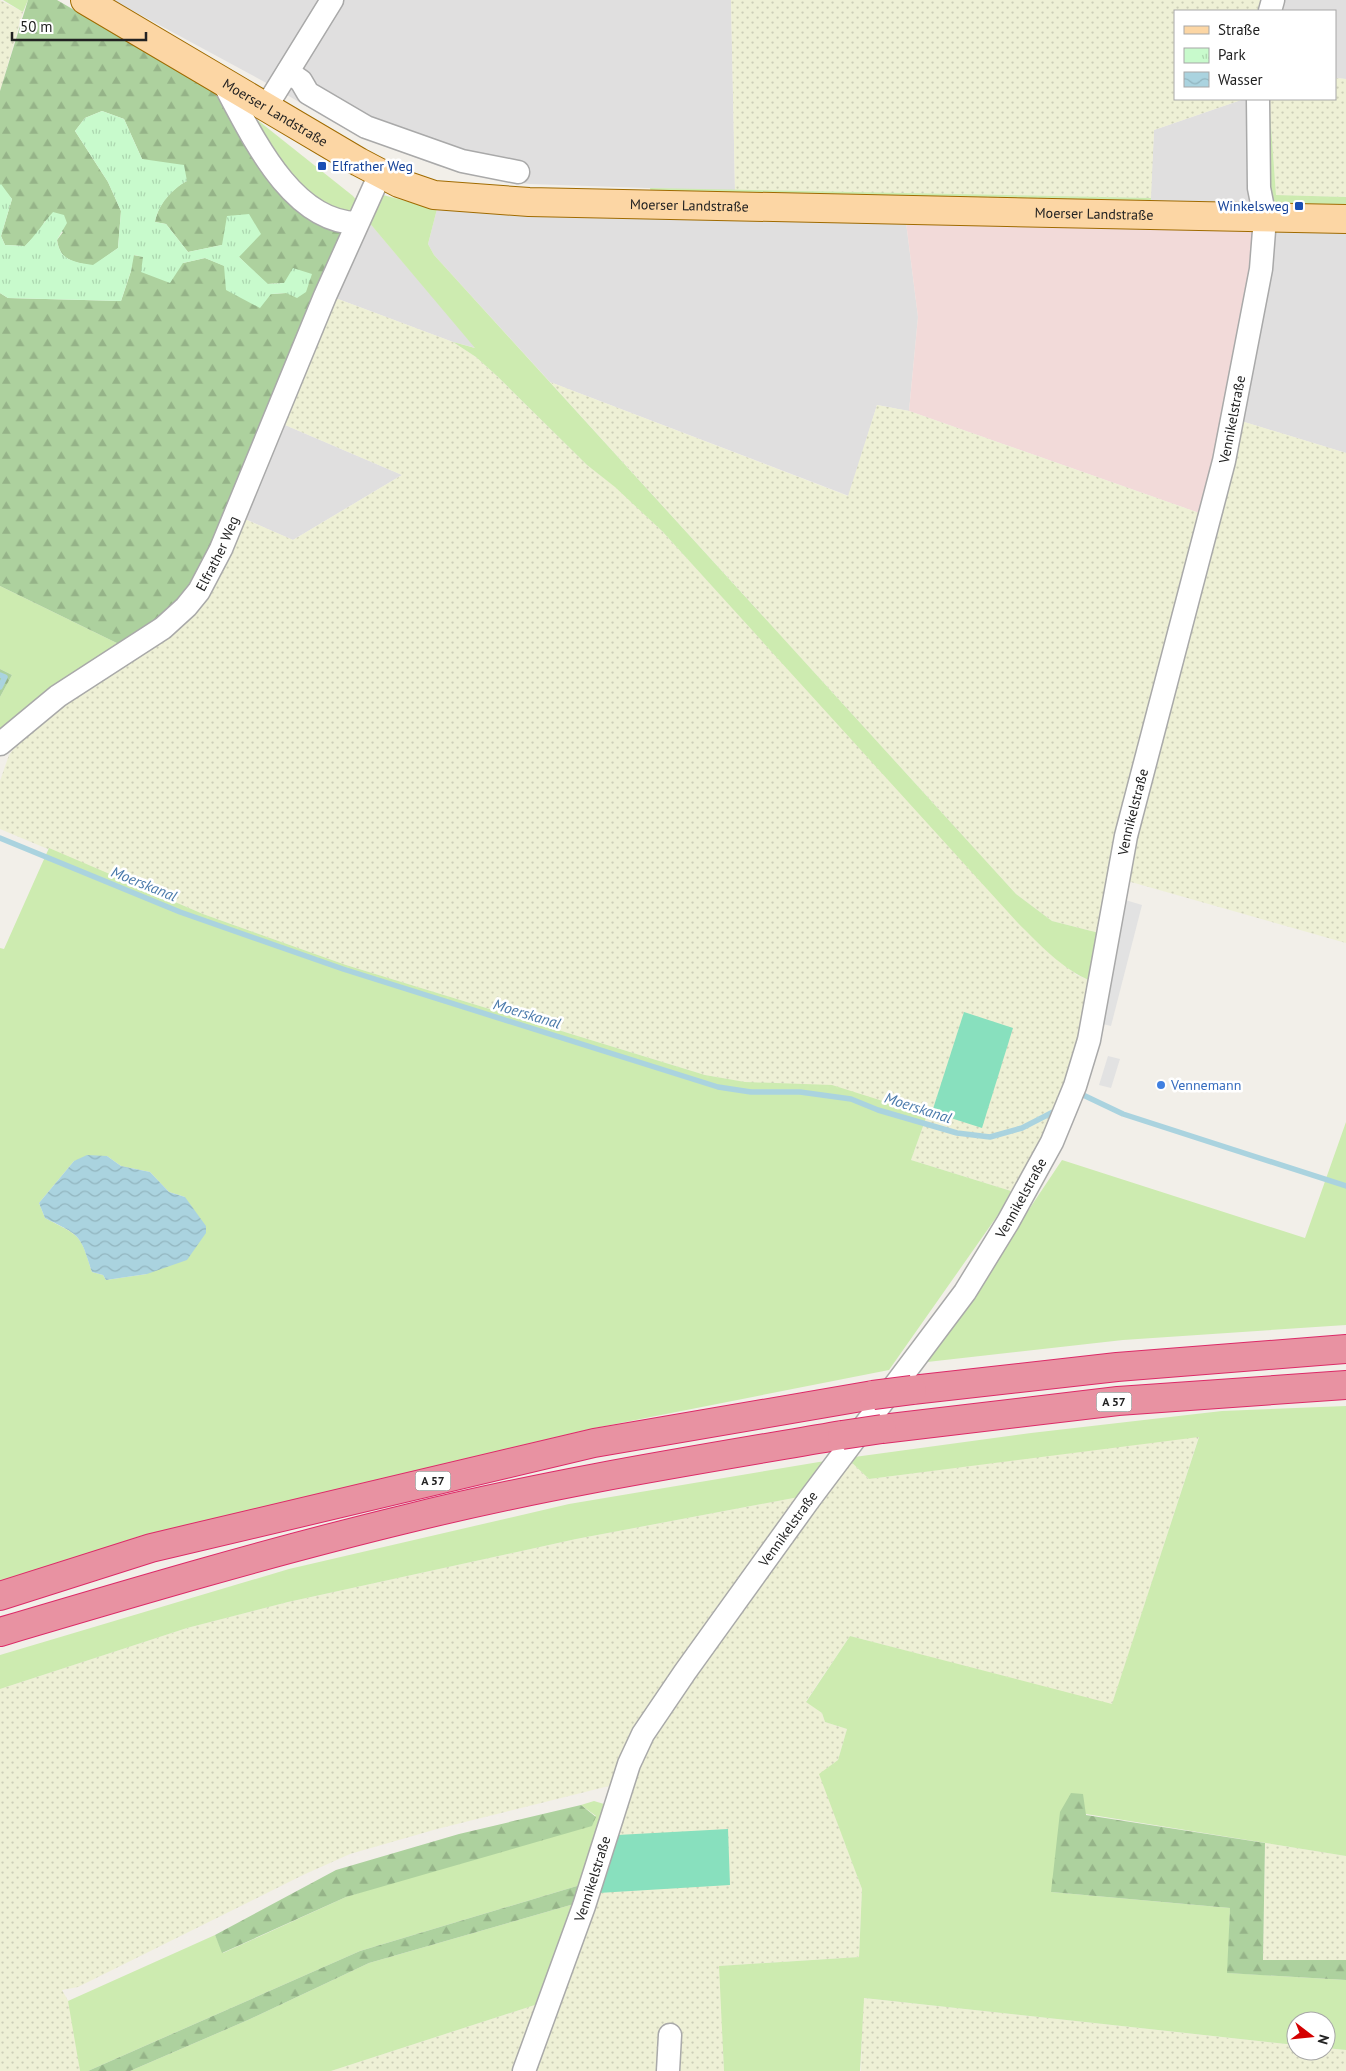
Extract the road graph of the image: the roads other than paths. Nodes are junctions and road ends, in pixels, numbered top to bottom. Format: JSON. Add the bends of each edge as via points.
{"nodes":[{"id":1,"x":85,"y":0,"type":"edge"},
{"id":2,"x":332,"y":0,"type":"edge"},
{"id":3,"x":288,"y":72,"type":"junction"},
{"id":4,"x":223,"y":82,"type":"junction"},
{"id":5,"x":1258,"y":100,"type":"edge"},
{"id":6,"x":266,"y":108,"type":"junction"},
{"id":7,"x":518,"y":172,"type":"dead end"},
{"id":8,"x":380,"y":174,"type":"junction"},
{"id":9,"x":1264,"y":218,"type":"junction"},
{"id":10,"x":1346,"y":219,"type":"edge"},
{"id":11,"x":358,"y":223,"type":"junction"},
{"id":12,"x":0,"y":744,"type":"edge"},
{"id":13,"x":1346,"y":1349,"type":"edge"},
{"id":14,"x":1346,"y":1385,"type":"edge"},
{"id":15,"x":0,"y":1596,"type":"edge"},
{"id":16,"x":0,"y":1632,"type":"edge"},
{"id":17,"x":670,"y":2035,"type":"dead end"},
{"id":18,"x":524,"y":2071,"type":"edge"},
{"id":19,"x":668,"y":2071,"type":"edge"}],
"edges":[{"from":1,"to":4,"type":"main road","name":"Moerser Landstraße"},
{"from":2,"to":3,"type":"street"},
{"from":3,"to":6,"type":"street"},
{"from":3,"to":7,"type":"street","via":[[301,81],[308,93],[366,127],[454,159]]},
{"from":4,"to":6,"type":"main road","name":"Moerser Landstraße"},
{"from":4,"to":11,"type":"street","via":[[258,148],[303,201],[332,220]]},
{"from":5,"to":9,"type":"street"},
{"from":6,"to":8,"type":"main road","name":"Moerser Landstraße"},
{"from":8,"to":9,"type":"main road","name":"Moerser Landstraße","via":[[434,195],[497,201]]},
{"from":8,"to":11,"type":"street","name":"Elfrather Weg"},
{"from":9,"to":10,"type":"main road","name":"Moerser Landstraße"},
{"from":9,"to":18,"type":"street","name":"Vennikelstraße","via":[[1261,269],[1224,461],[1126,836],[1089,1040],[1064,1115],[1008,1222],[965,1292],[808,1501],[643,1734],[629,1764],[584,1906]]},
{"from":11,"to":12,"type":"street","name":"Elfrather Weg","via":[[221,549],[199,591],[168,624],[58,696]]},
{"from":13,"to":15,"type":"highway","number":"A 57","bridge":true,"via":[[1117,1367],[912,1390],[594,1444],[151,1548]]},
{"from":14,"to":16,"type":"highway","number":"A 57","bridge":true,"via":[[1118,1401],[882,1429],[597,1477],[408,1518],[177,1579]]},
{"from":17,"to":19,"type":"street"}]}
